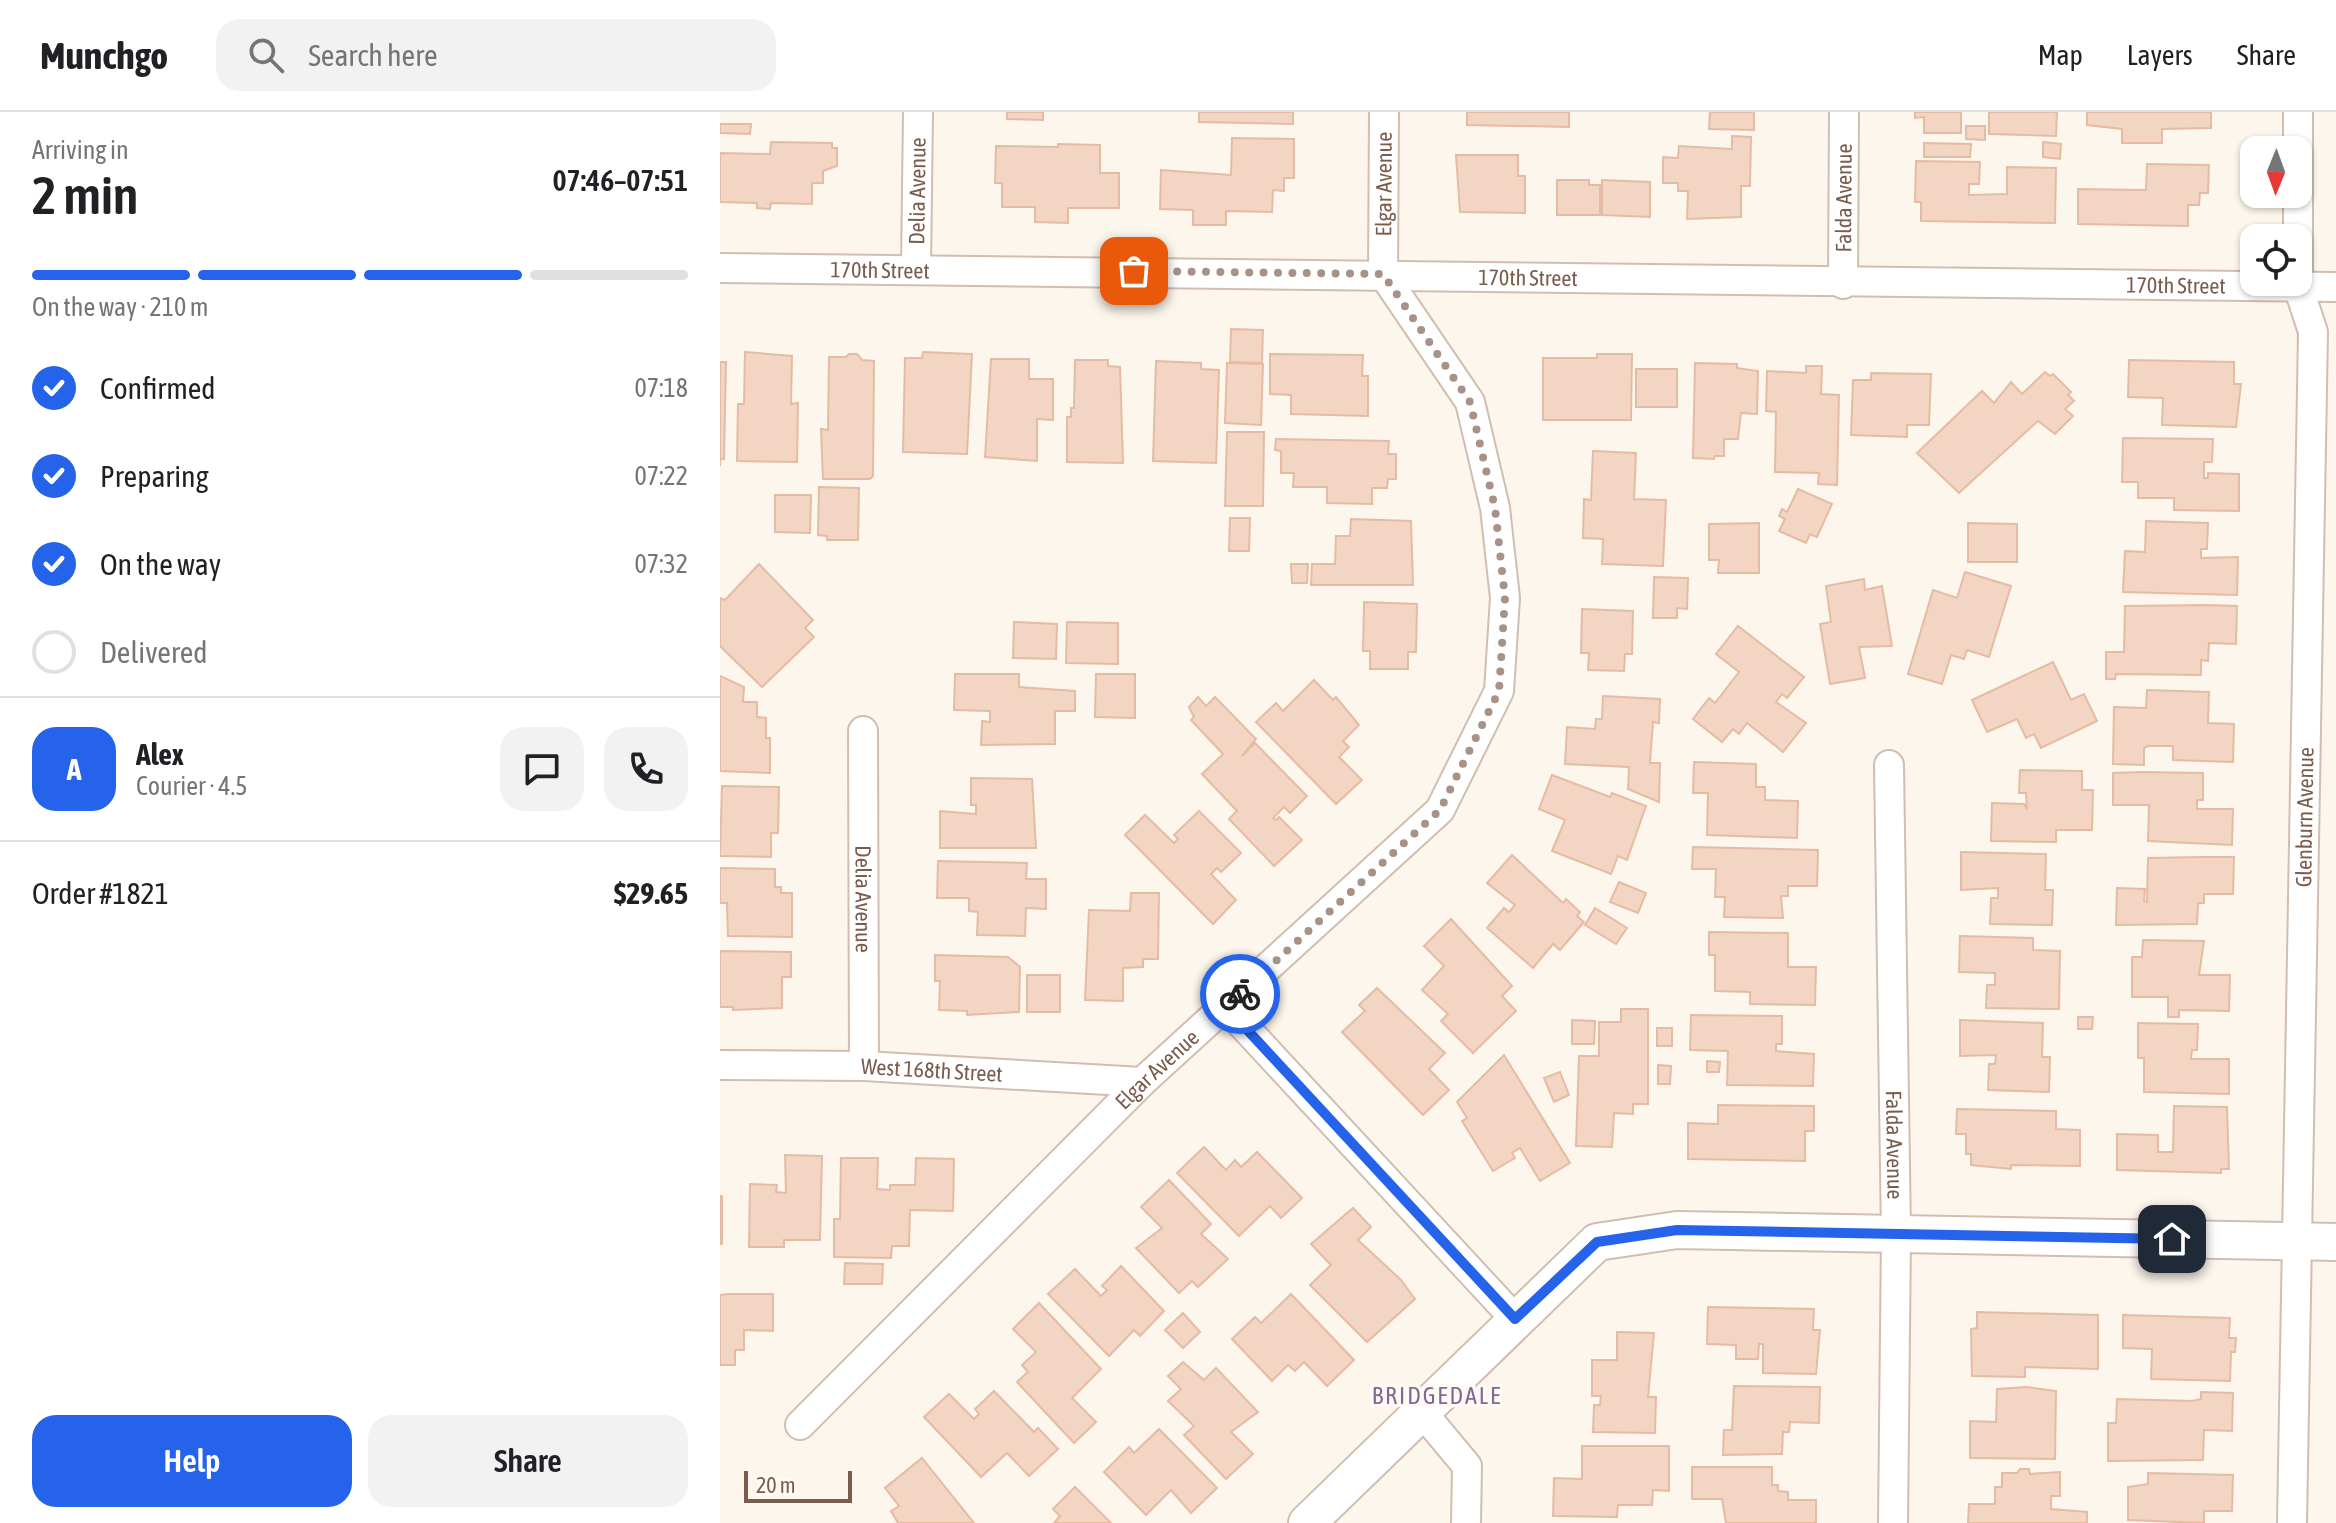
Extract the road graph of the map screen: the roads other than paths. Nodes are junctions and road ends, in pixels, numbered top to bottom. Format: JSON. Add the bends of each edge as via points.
{"nodes":[{"id":1,"x":918,"y":112,"type":"edge"},
{"id":2,"x":1384,"y":112,"type":"edge"},
{"id":3,"x":1844,"y":112,"type":"edge"},
{"id":4,"x":2298,"y":112,"type":"edge"},
{"id":5,"x":2298,"y":224,"type":"edge"},
{"id":6,"x":720,"y":268,"type":"edge"},
{"id":7,"x":916,"y":269,"type":"junction"},
{"id":8,"x":1383,"y":274,"type":"junction"},
{"id":9,"x":1843,"y":284,"type":"junction"},
{"id":10,"x":2240,"y":286,"type":"edge"},
{"id":11,"x":2312,"y":286,"type":"edge"},
{"id":12,"x":2336,"y":287,"type":"edge"},
{"id":13,"x":2301,"y":296,"type":"edge"},
{"id":14,"x":863,"y":731,"type":"dead end"},
{"id":15,"x":1889,"y":765,"type":"dead end"},
{"id":16,"x":1226,"y":1007,"type":"junction"},
{"id":17,"x":720,"y":1065,"type":"edge"},
{"id":18,"x":864,"y":1066,"type":"junction"},
{"id":19,"x":1142,"y":1082,"type":"junction"},
{"id":20,"x":1896,"y":1234,"type":"junction"},
{"id":21,"x":2295,"y":1242,"type":"junction"},
{"id":22,"x":2336,"y":1242,"type":"edge"},
{"id":23,"x":1515,"y":1319,"type":"junction"},
{"id":24,"x":1422,"y":1412,"type":"junction"},
{"id":25,"x":800,"y":1425,"type":"dead end"},
{"id":26,"x":1307,"y":1523,"type":"edge"},
{"id":27,"x":1466,"y":1523,"type":"edge"},
{"id":28,"x":1893,"y":1523,"type":"edge"},
{"id":29,"x":2292,"y":1523,"type":"edge"}],
"edges":[{"from":1,"to":7,"type":"street","name":"Delia Avenue"},
{"from":2,"to":8,"type":"street","name":"Elgar Avenue"},
{"from":3,"to":9,"type":"street","name":"Falda Avenue"},
{"from":4,"to":5,"type":"street","name":"Glenburn Avenue"},
{"from":6,"to":7,"type":"street","name":"170th Street"},
{"from":7,"to":8,"type":"street","name":"170th Street"},
{"from":8,"to":9,"type":"street","name":"170th Street"},
{"from":8,"to":16,"type":"street","name":"Elgar Avenue","via":[[1470,402],[1495,508],[1505,598],[1499,691],[1440,810]]},
{"from":9,"to":10,"type":"street","name":"170th Street"},
{"from":11,"to":12,"type":"street","name":"170th Street"},
{"from":13,"to":21,"type":"street","name":"Glenburn Avenue","via":[[2313,332]]},
{"from":14,"to":18,"type":"street","name":"Delia Avenue"},
{"from":15,"to":20,"type":"street","name":"Falda Avenue"},
{"from":16,"to":19,"type":"street","name":"Elgar Avenue"},
{"from":16,"to":23,"type":"street"},
{"from":17,"to":18,"type":"street","name":"West 168th Street"},
{"from":18,"to":19,"type":"street","name":"West 168th Street"},
{"from":19,"to":25,"type":"street","name":"Elgar Avenue"},
{"from":20,"to":21,"type":"street"},
{"from":20,"to":23,"type":"street","via":[[1677,1230],[1597,1242]]},
{"from":20,"to":28,"type":"street","name":"Falda Avenue"},
{"from":21,"to":22,"type":"street"},
{"from":21,"to":29,"type":"street","name":"Glenburn Avenue"},
{"from":23,"to":24,"type":"street"},
{"from":24,"to":26,"type":"street"},
{"from":24,"to":27,"type":"street","via":[[1467,1466]]}]}
